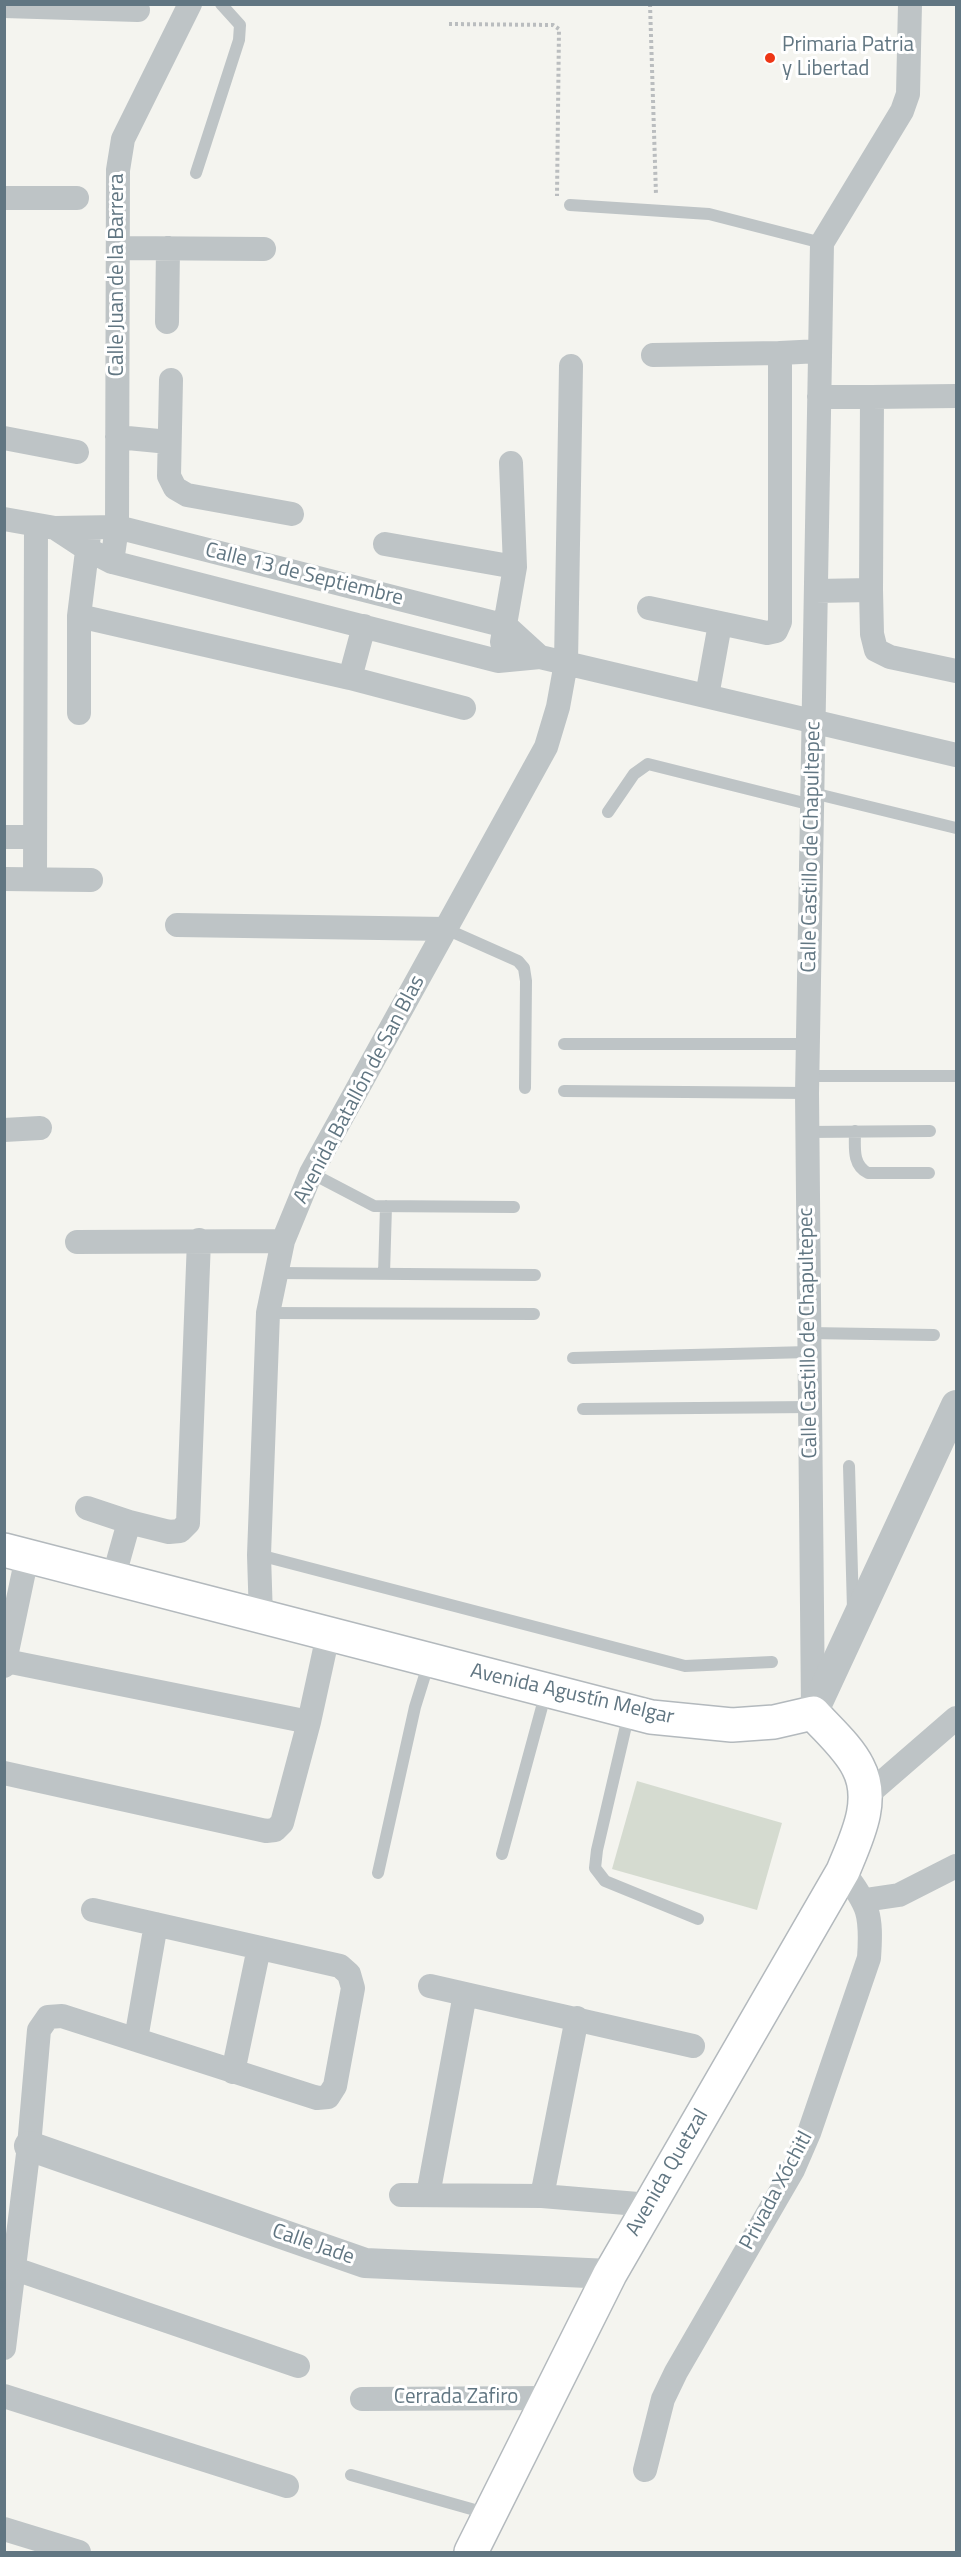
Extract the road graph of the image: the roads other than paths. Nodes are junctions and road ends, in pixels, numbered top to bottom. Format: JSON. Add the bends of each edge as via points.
{"nodes":[{"id":1,"x":190,"y":4,"type":"edge"},
{"id":2,"x":221,"y":4,"type":"edge"},
{"id":3,"x":910,"y":4,"type":"edge"},
{"id":4,"x":4,"y":6,"type":"edge"},
{"id":5,"x":138,"y":10,"type":"dead end"},
{"id":6,"x":196,"y":173,"type":"dead end"},
{"id":7,"x":4,"y":198,"type":"edge"},
{"id":8,"x":77,"y":198,"type":"dead end"},
{"id":9,"x":570,"y":206,"type":"road end"},
{"id":10,"x":822,"y":243,"type":"junction"},
{"id":11,"x":118,"y":248,"type":"junction"},
{"id":12,"x":168,"y":248,"type":"junction"},
{"id":13,"x":264,"y":249,"type":"dead end"},
{"id":14,"x":168,"y":322,"type":"dead end"},
{"id":15,"x":820,"y":351,"type":"junction"},
{"id":16,"x":780,"y":353,"type":"junction"},
{"id":17,"x":653,"y":355,"type":"dead end"},
{"id":18,"x":571,"y":366,"type":"dead end"},
{"id":19,"x":171,"y":380,"type":"dead end"},
{"id":20,"x":957,"y":396,"type":"edge"},
{"id":21,"x":819,"y":397,"type":"junction"},
{"id":22,"x":872,"y":397,"type":"junction"},
{"id":23,"x":117,"y":437,"type":"junction"},
{"id":24,"x":4,"y":438,"type":"edge"},
{"id":25,"x":169,"y":442,"type":"junction"},
{"id":26,"x":77,"y":452,"type":"dead end"},
{"id":27,"x":511,"y":463,"type":"dead end"},
{"id":28,"x":292,"y":514,"type":"dead end"},
{"id":29,"x":4,"y":519,"type":"edge"},
{"id":30,"x":45,"y":526,"type":"junction"},
{"id":31,"x":117,"y":527,"type":"junction"},
{"id":32,"x":88,"y":538,"type":"junction"},
{"id":33,"x":385,"y":544,"type":"dead end"},
{"id":34,"x":112,"y":562,"type":"junction"},
{"id":35,"x":515,"y":567,"type":"junction"},
{"id":36,"x":871,"y":590,"type":"junction"},
{"id":37,"x":816,"y":591,"type":"junction"},
{"id":38,"x":649,"y":608,"type":"dead end"},
{"id":39,"x":79,"y":616,"type":"junction"},
{"id":40,"x":720,"y":624,"type":"junction"},
{"id":41,"x":364,"y":626,"type":"junction"},
{"id":42,"x":506,"y":627,"type":"junction"},
{"id":43,"x":540,"y":657,"type":"junction"},
{"id":44,"x":498,"y":661,"type":"junction"},
{"id":45,"x":566,"y":663,"type":"junction"},
{"id":46,"x":957,"y":671,"type":"edge"},
{"id":47,"x":351,"y":678,"type":"junction"},
{"id":48,"x":707,"y":696,"type":"junction"},
{"id":49,"x":464,"y":708,"type":"dead end"},
{"id":50,"x":79,"y":713,"type":"dead end"},
{"id":51,"x":814,"y":721,"type":"junction"},
{"id":52,"x":957,"y":755,"type":"edge"},
{"id":53,"x":812,"y":799,"type":"junction"},
{"id":54,"x":608,"y":812,"type":"dead end"},
{"id":55,"x":957,"y":828,"type":"edge"},
{"id":56,"x":4,"y":837,"type":"edge"},
{"id":57,"x":34,"y":837,"type":"junction"},
{"id":58,"x":4,"y":879,"type":"edge"},
{"id":59,"x":35,"y":879,"type":"junction"},
{"id":60,"x":92,"y":880,"type":"dead end"},
{"id":61,"x":177,"y":925,"type":"dead end"},
{"id":62,"x":446,"y":929,"type":"junction"},
{"id":63,"x":564,"y":1044,"type":"dead end"},
{"id":64,"x":808,"y":1044,"type":"junction"},
{"id":65,"x":957,"y":1076,"type":"edge"},
{"id":66,"x":807,"y":1084,"type":"junction"},
{"id":67,"x":525,"y":1088,"type":"dead end"},
{"id":68,"x":564,"y":1091,"type":"dead end"},
{"id":69,"x":40,"y":1128,"type":"dead end"},
{"id":70,"x":4,"y":1130,"type":"edge"},
{"id":71,"x":855,"y":1131,"type":"junction"},
{"id":72,"x":930,"y":1131,"type":"dead end"},
{"id":73,"x":807,"y":1132,"type":"junction"},
{"id":74,"x":311,"y":1173,"type":"junction"},
{"id":75,"x":929,"y":1173,"type":"dead end"},
{"id":76,"x":386,"y":1206,"type":"junction"},
{"id":77,"x":514,"y":1207,"type":"dead end"},
{"id":78,"x":199,"y":1240,"type":"junction"},
{"id":79,"x":283,"y":1241,"type":"junction"},
{"id":80,"x":77,"y":1242,"type":"dead end"},
{"id":81,"x":277,"y":1273,"type":"junction"},
{"id":82,"x":384,"y":1274,"type":"junction"},
{"id":83,"x":535,"y":1275,"type":"dead end"},
{"id":84,"x":268,"y":1313,"type":"junction"},
{"id":85,"x":534,"y":1314,"type":"dead end"},
{"id":86,"x":934,"y":1335,"type":"dead end"},
{"id":87,"x":809,"y":1343,"type":"junction"},
{"id":88,"x":573,"y":1358,"type":"dead end"},
{"id":89,"x":957,"y":1405,"type":"edge"},
{"id":90,"x":811,"y":1407,"type":"junction"},
{"id":91,"x":583,"y":1409,"type":"dead end"},
{"id":92,"x":849,"y":1466,"type":"dead end"},
{"id":93,"x":87,"y":1508,"type":"dead end"},
{"id":94,"x":129,"y":1522,"type":"junction"},
{"id":95,"x":16,"y":1554,"type":"edge"},
{"id":96,"x":259,"y":1555,"type":"junction"},
{"id":97,"x":112,"y":1579,"type":"junction"},
{"id":98,"x":261,"y":1618,"type":"junction"},
{"id":99,"x":854,"y":1623,"type":"junction"},
{"id":100,"x":328,"y":1635,"type":"junction"},
{"id":101,"x":429,"y":1661,"type":"junction"},
{"id":102,"x":772,"y":1662,"type":"dead end"},
{"id":103,"x":5,"y":1664,"type":"edge"},
{"id":104,"x":546,"y":1690,"type":"junction"},
{"id":105,"x":629,"y":1712,"type":"junction"},
{"id":106,"x":813,"y":1713,"type":"junction"},
{"id":107,"x":957,"y":1718,"type":"edge"},
{"id":108,"x":309,"y":1722,"type":"junction"},
{"id":109,"x":4,"y":1773,"type":"edge"},
{"id":110,"x":866,"y":1796,"type":"junction"},
{"id":111,"x":502,"y":1854,"type":"dead end"},
{"id":112,"x":957,"y":1866,"type":"edge"},
{"id":113,"x":843,"y":1871,"type":"junction"},
{"id":114,"x":378,"y":1873,"type":"dead end"},
{"id":115,"x":865,"y":1899,"type":"junction"},
{"id":116,"x":93,"y":1910,"type":"dead end"},
{"id":117,"x":698,"y":1919,"type":"dead end"},
{"id":118,"x":156,"y":1924,"type":"junction"},
{"id":119,"x":259,"y":1948,"type":"junction"},
{"id":120,"x":430,"y":1986,"type":"dead end"},
{"id":121,"x":465,"y":1994,"type":"junction"},
{"id":122,"x":577,"y":2018,"type":"junction"},
{"id":123,"x":136,"y":2039,"type":"junction"},
{"id":124,"x":693,"y":2046,"type":"dead end"},
{"id":125,"x":233,"y":2072,"type":"junction"},
{"id":126,"x":29,"y":2146,"type":"junction"},
{"id":127,"x":400,"y":2194,"type":"dead end"},
{"id":128,"x":429,"y":2196,"type":"junction"},
{"id":129,"x":542,"y":2196,"type":"junction"},
{"id":130,"x":650,"y":2205,"type":"junction"},
{"id":131,"x":15,"y":2269,"type":"junction"},
{"id":132,"x":610,"y":2274,"type":"junction"},
{"id":133,"x":4,"y":2348,"type":"edge"},
{"id":134,"x":298,"y":2366,"type":"dead end"},
{"id":135,"x":4,"y":2396,"type":"edge"},
{"id":136,"x":362,"y":2398,"type":"dead end"},
{"id":137,"x":550,"y":2398,"type":"junction"},
{"id":138,"x":645,"y":2470,"type":"dead end"},
{"id":139,"x":351,"y":2475,"type":"dead end"},
{"id":140,"x":287,"y":2486,"type":"dead end"},
{"id":141,"x":490,"y":2514,"type":"junction"},
{"id":142,"x":4,"y":2529,"type":"edge"},
{"id":143,"x":79,"y":2553,"type":"edge"},
{"id":144,"x":471,"y":2553,"type":"edge"}],
"edges":[{"from":1,"to":11,"type":"street","name":"Calle Juan de la Barrera","via":[[123,139],[118,170]]},
{"from":2,"to":6,"type":"lane","via":[[240,25],[239,40]]},
{"from":3,"to":10,"type":"street","via":[[909,85],[902,111]]},
{"from":4,"to":5,"type":"street"},
{"from":7,"to":8,"type":"street"},
{"from":9,"to":10,"type":"lane","via":[[709,214]]},
{"from":10,"to":15,"type":"street","name":"Calle Castillo de Chapultepec"},
{"from":11,"to":12,"type":"street"},
{"from":11,"to":23,"type":"street","name":"Calle Juan de la Barrera"},
{"from":12,"to":13,"type":"street"},
{"from":12,"to":14,"type":"street"},
{"from":15,"to":16,"type":"street"},
{"from":15,"to":21,"type":"street","name":"Calle Castillo de Chapultepec"},
{"from":16,"to":17,"type":"street"},
{"from":16,"to":40,"type":"street","via":[[780,622],[776,632],[771,633]]},
{"from":18,"to":45,"type":"street","name":"Avenida Batallón de San Blas"},
{"from":19,"to":25,"type":"street"},
{"from":20,"to":22,"type":"street"},
{"from":21,"to":22,"type":"street"},
{"from":21,"to":37,"type":"street","name":"Calle Castillo de Chapultepec"},
{"from":22,"to":36,"type":"street"},
{"from":23,"to":25,"type":"street"},
{"from":23,"to":31,"type":"street","name":"Calle Juan de la Barrera"},
{"from":24,"to":26,"type":"street"},
{"from":25,"to":28,"type":"street","via":[[170,476],[175,488],[187,495]]},
{"from":27,"to":35,"type":"street"},
{"from":29,"to":30,"type":"street","name":"Calle 13 de Septiembre"},
{"from":30,"to":32,"type":"street","name":"Calle 13 de Septiembre"},
{"from":30,"to":57,"type":"street"},
{"from":31,"to":32,"type":"street","name":"Calle 13 de Septiembre"},
{"from":31,"to":34,"type":"street","name":"Calle Juan de la Barrera"},
{"from":31,"to":42,"type":"street","name":"Calle 13 de Septiembre"},
{"from":32,"to":34,"type":"street","name":"Calle 13 de Septiembre"},
{"from":32,"to":39,"type":"street"},
{"from":33,"to":35,"type":"street"},
{"from":34,"to":41,"type":"street","name":"Calle 13 de Septiembre"},
{"from":35,"to":42,"type":"street"},
{"from":36,"to":37,"type":"street"},
{"from":36,"to":46,"type":"street","via":[[876,650],[890,657]]},
{"from":37,"to":51,"type":"street","name":"Calle Castillo de Chapultepec"},
{"from":38,"to":40,"type":"street"},
{"from":39,"to":47,"type":"street"},
{"from":39,"to":50,"type":"street"},
{"from":40,"to":48,"type":"street"},
{"from":41,"to":44,"type":"street","name":"Calle 13 de Septiembre"},
{"from":41,"to":47,"type":"street"},
{"from":42,"to":43,"type":"street","name":"Calle 13 de Septiembre"},
{"from":42,"to":44,"type":"street"},
{"from":43,"to":44,"type":"street","name":"Calle 13 de Septiembre"},
{"from":43,"to":45,"type":"street","name":"Calle 13 de Septiembre"},
{"from":45,"to":48,"type":"street","name":"Calle 13 de Septiembre"},
{"from":45,"to":62,"type":"street","name":"Avenida Batallón de San Blas","via":[[546,747]]},
{"from":47,"to":49,"type":"street"},
{"from":48,"to":51,"type":"street","name":"Calle 13 de Septiembre"},
{"from":51,"to":52,"type":"street","name":"Calle 13 de Septiembre"},
{"from":51,"to":53,"type":"street","name":"Calle Castillo de Chapultepec"},
{"from":53,"to":54,"type":"lane","via":[[648,764],[634,774]]},
{"from":53,"to":55,"type":"lane"},
{"from":53,"to":64,"type":"street","name":"Calle Castillo de Chapultepec"},
{"from":56,"to":57,"type":"street"},
{"from":57,"to":59,"type":"street"},
{"from":58,"to":59,"type":"street"},
{"from":59,"to":60,"type":"street"},
{"from":61,"to":62,"type":"street"},
{"from":62,"to":67,"type":"lane","via":[[518,961],[524,968]]},
{"from":62,"to":74,"type":"street","name":"Avenida Batallón de San Blas"},
{"from":63,"to":64,"type":"lane"},
{"from":64,"to":66,"type":"street","name":"Calle Castillo de Chapultepec"},
{"from":65,"to":66,"type":"lane"},
{"from":66,"to":68,"type":"lane"},
{"from":66,"to":73,"type":"street","name":"Calle Castillo de Chapultepec"},
{"from":69,"to":70,"type":"street"},
{"from":71,"to":72,"type":"lane"},
{"from":71,"to":73,"type":"lane"},
{"from":71,"to":75,"type":"lane","via":[[860,1169],[868,1173]]},
{"from":73,"to":87,"type":"street","name":"Calle Castillo de Chapultepec"},
{"from":74,"to":76,"type":"lane","via":[[374,1206]]},
{"from":74,"to":79,"type":"street","name":"Avenida Batallón de San Blas"},
{"from":76,"to":77,"type":"lane"},
{"from":76,"to":82,"type":"lane"},
{"from":78,"to":79,"type":"street"},
{"from":78,"to":80,"type":"street"},
{"from":78,"to":94,"type":"street","via":[[188,1523],[180,1531],[170,1532]]},
{"from":79,"to":81,"type":"street","name":"Avenida Batallón de San Blas"},
{"from":81,"to":82,"type":"lane"},
{"from":81,"to":84,"type":"street","name":"Avenida Batallón de San Blas"},
{"from":82,"to":83,"type":"lane"},
{"from":84,"to":85,"type":"lane"},
{"from":84,"to":96,"type":"street","name":"Avenida Batallón de San Blas"},
{"from":86,"to":87,"type":"lane"},
{"from":87,"to":88,"type":"lane"},
{"from":87,"to":90,"type":"street","name":"Calle Castillo de Chapultepec"},
{"from":89,"to":99,"type":"street"},
{"from":90,"to":91,"type":"lane"},
{"from":90,"to":106,"type":"street","name":"Calle Castillo de Chapultepec"},
{"from":92,"to":99,"type":"lane"},
{"from":93,"to":94,"type":"street"},
{"from":94,"to":97,"type":"street"},
{"from":95,"to":97,"type":"main road","name":"Avenida Agustín Melgar"},
{"from":95,"to":103,"type":"street"},
{"from":96,"to":98,"type":"street","name":"Avenida Batallón de San Blas"},
{"from":96,"to":102,"type":"lane","via":[[685,1666]]},
{"from":97,"to":98,"type":"main road","name":"Avenida Agustín Melgar"},
{"from":98,"to":100,"type":"main road","name":"Avenida Agustín Melgar"},
{"from":99,"to":106,"type":"street"},
{"from":100,"to":101,"type":"main road","name":"Avenida Agustín Melgar"},
{"from":100,"to":108,"type":"street"},
{"from":101,"to":104,"type":"main road","name":"Avenida Agustín Melgar"},
{"from":101,"to":114,"type":"lane"},
{"from":103,"to":108,"type":"street"},
{"from":104,"to":105,"type":"main road","name":"Avenida Agustín Melgar"},
{"from":104,"to":111,"type":"lane"},
{"from":105,"to":106,"type":"main road","name":"Avenida Agustín Melgar","via":[[732,1725],[774,1722]]},
{"from":105,"to":117,"type":"lane","via":[[595,1868],[604,1881]]},
{"from":106,"to":110,"type":"main road","name":"Avenida Quetzal","via":[[859,1768]]},
{"from":107,"to":110,"type":"street"},
{"from":108,"to":109,"type":"street","via":[[282,1823],[275,1830]]},
{"from":110,"to":113,"type":"main road","name":"Avenida Quetzal","via":[[860,1831]]},
{"from":112,"to":115,"type":"street","via":[[899,1894]]},
{"from":113,"to":115,"type":"street","name":"Privada Xóchitl"},
{"from":113,"to":130,"type":"main road","name":"Avenida Quetzal"},
{"from":115,"to":138,"type":"street","name":"Privada Xóchitl","via":[[871,1928],[869,1958],[809,2133],[793,2170],[676,2372],[663,2399]]},
{"from":116,"to":118,"type":"street"},
{"from":118,"to":119,"type":"street"},
{"from":118,"to":123,"type":"street"},
{"from":119,"to":125,"type":"street"},
{"from":119,"to":125,"type":"street","via":[[340,1966],[350,1974],[353,1988],[335,2086],[328,2097],[317,2098]]},
{"from":120,"to":121,"type":"street"},
{"from":121,"to":122,"type":"street"},
{"from":121,"to":128,"type":"street"},
{"from":122,"to":124,"type":"street"},
{"from":122,"to":129,"type":"street"},
{"from":123,"to":125,"type":"street"},
{"from":123,"to":126,"type":"street","via":[[62,2016],[48,2017],[39,2030]]},
{"from":126,"to":131,"type":"street"},
{"from":126,"to":132,"type":"street","name":"Calle Jade","via":[[365,2263]]},
{"from":127,"to":128,"type":"street"},
{"from":128,"to":129,"type":"street"},
{"from":129,"to":130,"type":"street"},
{"from":130,"to":132,"type":"main road","name":"Avenida Quetzal"},
{"from":131,"to":133,"type":"street"},
{"from":131,"to":134,"type":"street"},
{"from":132,"to":137,"type":"main road","name":"Avenida Quetzal"},
{"from":135,"to":140,"type":"street"},
{"from":136,"to":137,"type":"street","name":"Cerrada Zafiro"},
{"from":137,"to":141,"type":"main road","name":"Avenida Quetzal"},
{"from":139,"to":141,"type":"lane"},
{"from":141,"to":144,"type":"main road","name":"Avenida Quetzal"},
{"from":142,"to":143,"type":"street"}]}
